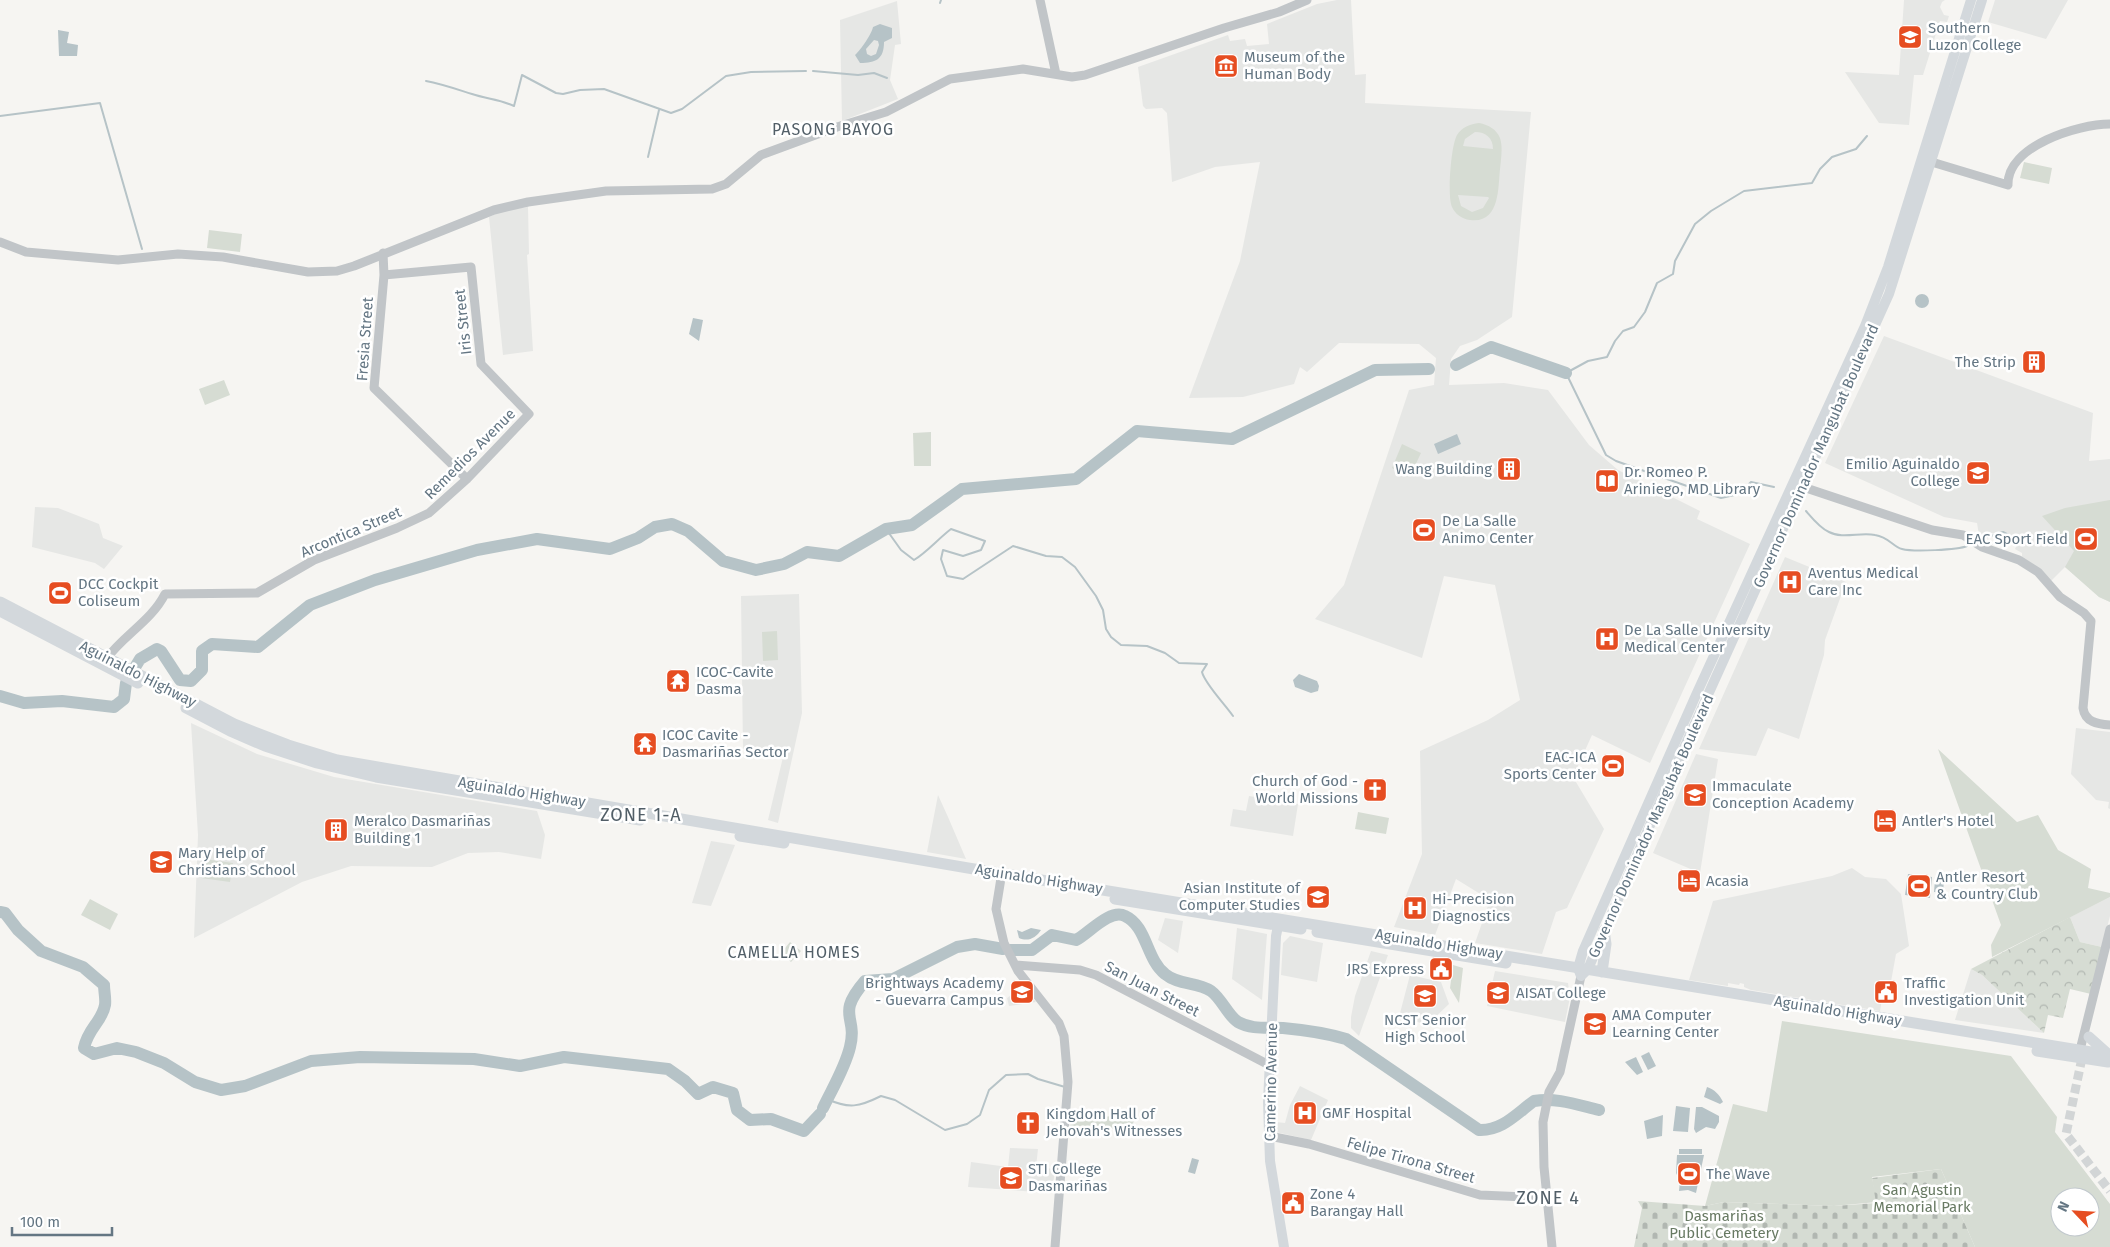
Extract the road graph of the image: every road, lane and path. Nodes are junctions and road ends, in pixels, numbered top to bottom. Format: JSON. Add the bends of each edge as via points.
{"nodes":[{"id":1,"x":1040,"y":0,"type":"edge"},
{"id":2,"x":1307,"y":0,"type":"edge"},
{"id":3,"x":1971,"y":0,"type":"edge"},
{"id":4,"x":1982,"y":0,"type":"edge"},
{"id":5,"x":1056,"y":74,"type":"junction"},
{"id":6,"x":2110,"y":124,"type":"edge"},
{"id":7,"x":1929,"y":160,"type":"junction"},
{"id":8,"x":0,"y":242,"type":"edge"},
{"id":9,"x":383,"y":253,"type":"junction"},
{"id":10,"x":384,"y":275,"type":"junction"},
{"id":11,"x":529,"y":414,"type":"joint"},
{"id":12,"x":467,"y":480,"type":"junction"},
{"id":13,"x":1798,"y":485,"type":"junction"},
{"id":14,"x":429,"y":513,"type":"joint"},
{"id":15,"x":0,"y":602,"type":"edge"},
{"id":16,"x":0,"y":611,"type":"edge"},
{"id":17,"x":107,"y":658,"type":"junction"},
{"id":18,"x":121,"y":670,"type":"junction"},
{"id":19,"x":2110,"y":725,"type":"edge"},
{"id":20,"x":1002,"y":876,"type":"junction"},
{"id":21,"x":1281,"y":922,"type":"junction"},
{"id":22,"x":2110,"y":929,"type":"edge"},
{"id":23,"x":1604,"y":930,"type":"junction"},
{"id":24,"x":2110,"y":953,"type":"edge"},
{"id":25,"x":1014,"y":965,"type":"junction"},
{"id":26,"x":1582,"y":971,"type":"junction"},
{"id":27,"x":1602,"y":972,"type":"junction"},
{"id":28,"x":2089,"y":1037,"type":"junction"},
{"id":29,"x":2083,"y":1053,"type":"junction"},
{"id":30,"x":2110,"y":1055,"type":"edge"},
{"id":31,"x":2110,"y":1063,"type":"edge"},
{"id":32,"x":1269,"y":1065,"type":"junction"},
{"id":33,"x":1269,"y":1136,"type":"junction"},
{"id":34,"x":1548,"y":1198,"type":"junction"},
{"id":35,"x":1055,"y":1247,"type":"edge"},
{"id":36,"x":1284,"y":1247,"type":"edge"},
{"id":37,"x":1552,"y":1247,"type":"edge"}],
"edges":[{"from":1,"to":5,"type":"street"},
{"from":2,"to":5,"type":"street","via":[[1108,69],[1078,76]]},
{"from":3,"to":7,"type":"main road","name":"Governor Dominador Mangubat Boulevard"},
{"from":4,"to":7,"type":"main road","name":"Governor Dominador Mangubat Boulevard"},
{"from":5,"to":9,"type":"street","via":[[1023,69],[950,79],[886,112],[761,155],[718,187],[606,190],[528,202],[494,210]]},
{"from":6,"to":7,"type":"street","via":[[2089,126],[2035,146],[2016,161],[2008,183]]},
{"from":7,"to":13,"type":"main road","name":"Governor Dominador Mangubat Boulevard","via":[[1888,266],[1869,328]]},
{"from":8,"to":9,"type":"street","via":[[26,252],[118,260],[185,254],[320,273],[354,266]]},
{"from":9,"to":10,"type":"street","name":"Fresia Street"},
{"from":10,"to":11,"type":"street","name":"Iris Street","via":[[471,266],[481,364]]},
{"from":10,"to":12,"type":"street","name":"Fresia Street","via":[[374,388]]},
{"from":11,"to":12,"type":"street","name":"Remedios Avenue"},
{"from":12,"to":14,"type":"street","name":"Remedios Avenue"},
{"from":13,"to":19,"type":"street","via":[[1932,530],[1963,535],[2038,572],[2060,597],[2088,616],[2092,626],[2084,714],[2091,721]]},
{"from":13,"to":23,"type":"main road","name":"Governor Dominador Mangubat Boulevard"},
{"from":13,"to":26,"type":"main road","name":"Governor Dominador Mangubat Boulevard","via":[[1666,761]]},
{"from":14,"to":17,"type":"street","name":"Arcontica Street","via":[[314,560],[257,593],[166,594],[157,608]]},
{"from":15,"to":17,"type":"highway","name":"Aguinaldo Highway"},
{"from":16,"to":18,"type":"highway","name":"Aguinaldo Highway"},
{"from":17,"to":18,"type":"highway","name":"Aguinaldo Highway"},
{"from":18,"to":20,"type":"highway","name":"Aguinaldo Highway","via":[[247,739],[335,768],[441,788]]},
{"from":20,"to":21,"type":"highway","name":"Aguinaldo Highway"},
{"from":20,"to":25,"type":"street","via":[[997,917]]},
{"from":21,"to":26,"type":"highway","name":"Aguinaldo Highway"},
{"from":21,"to":32,"type":"main road","name":"Camerino Avenue"},
{"from":22,"to":29,"type":"street"},
{"from":23,"to":26,"type":"main road","name":"Governor Dominador Mangubat Boulevard"},
{"from":23,"to":27,"type":"highway","via":[[1606,944]]},
{"from":24,"to":28,"type":"street"},
{"from":25,"to":32,"type":"street","name":"San Juan Street","via":[[1080,970],[1096,975]]},
{"from":25,"to":35,"type":"street","via":[[1059,1023],[1064,1036],[1068,1082]]},
{"from":26,"to":27,"type":"highway","name":"Aguinaldo Highway"},
{"from":26,"to":29,"type":"highway","name":"Aguinaldo Highway"},
{"from":26,"to":34,"type":"street","via":[[1560,1072],[1546,1104],[1542,1139]]},
{"from":27,"to":29,"type":"highway","name":"Aguinaldo Highway"},
{"from":28,"to":29,"type":"street"},
{"from":28,"to":30,"type":"highway"},
{"from":29,"to":30,"type":"highway","name":"Aguinaldo Highway"},
{"from":29,"to":31,"type":"highway","name":"Aguinaldo Highway"},
{"from":32,"to":33,"type":"main road","name":"Camerino Avenue"},
{"from":33,"to":34,"type":"street","name":"Felipe Tirona Street","via":[[1309,1144],[1480,1195]]},
{"from":33,"to":36,"type":"main road","name":"Camerino Avenue"},
{"from":34,"to":37,"type":"street"}]}
